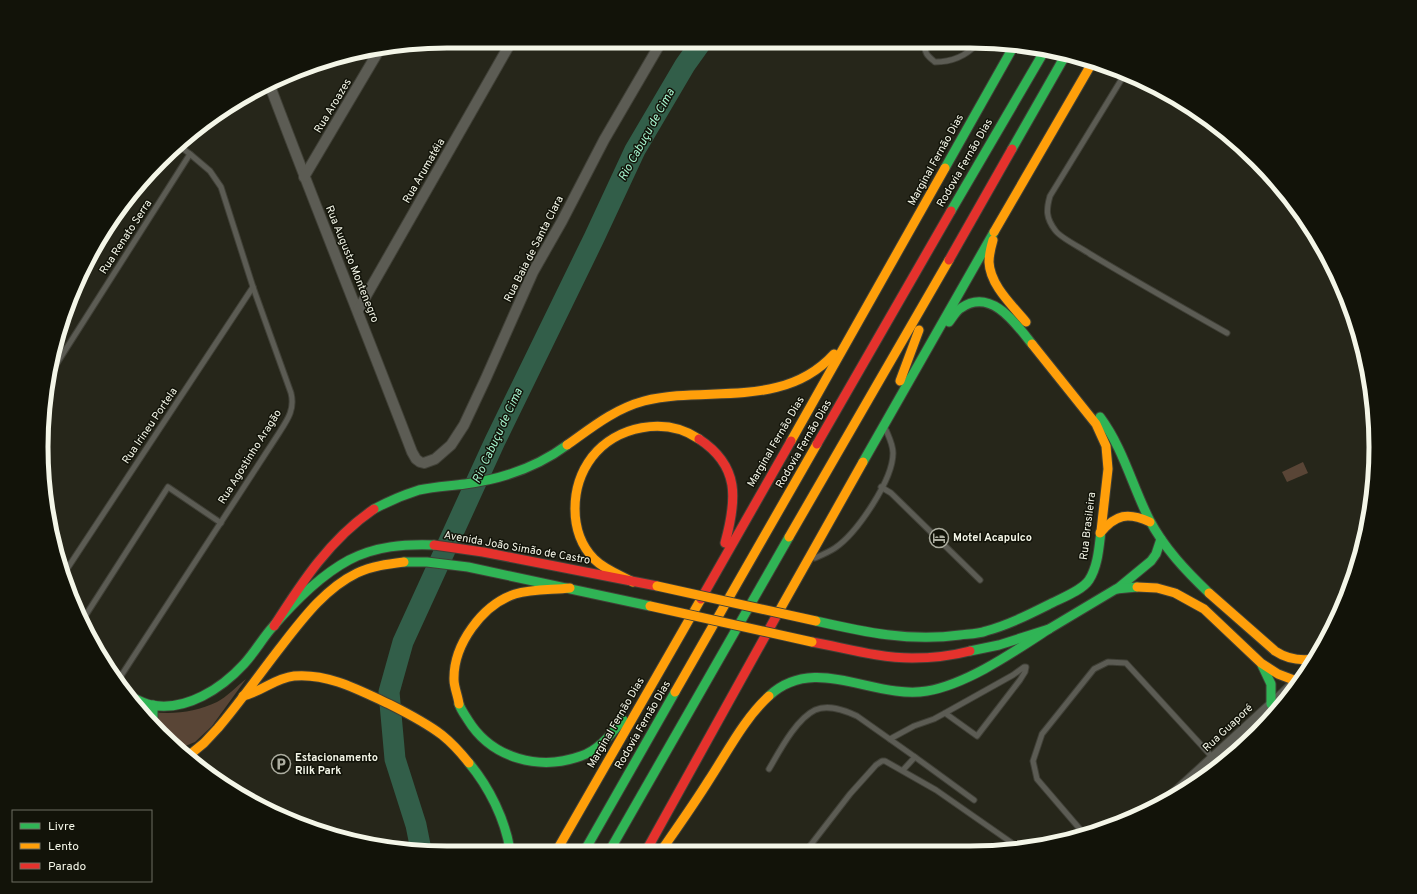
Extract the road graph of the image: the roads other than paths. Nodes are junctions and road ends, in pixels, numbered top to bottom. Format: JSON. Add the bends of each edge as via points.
{"nodes":[{"id":1,"x":508,"y":48,"type":"edge"},
{"id":2,"x":658,"y":48,"type":"edge"},
{"id":3,"x":925,"y":48,"type":"edge"},
{"id":4,"x":973,"y":48,"type":"edge"},
{"id":5,"x":1012,"y":50,"type":"edge"},
{"id":6,"x":1035,"y":53,"type":"edge"},
{"id":7,"x":377,"y":55,"type":"edge"},
{"id":8,"x":1042,"y":55,"type":"edge"},
{"id":9,"x":1063,"y":60,"type":"edge"},
{"id":10,"x":1090,"y":67,"type":"edge"},
{"id":11,"x":1030,"y":76,"type":"junction"},
{"id":12,"x":1122,"y":78,"type":"edge"},
{"id":13,"x":271,"y":89,"type":"edge"},
{"id":14,"x":183,"y":148,"type":"edge"},
{"id":15,"x":190,"y":154,"type":"junction"},
{"id":16,"x":304,"y":178,"type":"junction"},
{"id":17,"x":996,"y":228,"type":"junction"},
{"id":18,"x":939,"y":277,"type":"junction"},
{"id":19,"x":253,"y":287,"type":"junction"},
{"id":20,"x":358,"y":310,"type":"junction"},
{"id":21,"x":1227,"y":333,"type":"dead end"},
{"id":22,"x":932,"y":342,"type":"junction"},
{"id":23,"x":847,"y":343,"type":"junction"},
{"id":24,"x":58,"y":362,"type":"edge"},
{"id":25,"x":883,"y":425,"type":"junction"},
{"id":26,"x":412,"y":452,"type":"joint"},
{"id":27,"x":881,"y":487,"type":"junction"},
{"id":28,"x":221,"y":522,"type":"junction"},
{"id":29,"x":1150,"y":522,"type":"junction"},
{"id":30,"x":1100,"y":533,"type":"junction"},
{"id":31,"x":1161,"y":539,"type":"junction"},
{"id":32,"x":808,"y":562,"type":"junction"},
{"id":33,"x":720,"y":564,"type":"junction"},
{"id":34,"x":67,"y":569,"type":"edge"},
{"id":35,"x":980,"y":580,"type":"dead end"},
{"id":36,"x":633,"y":582,"type":"junction"},
{"id":37,"x":570,"y":588,"type":"junction"},
{"id":38,"x":1116,"y":589,"type":"junction"},
{"id":39,"x":85,"y":616,"type":"edge"},
{"id":40,"x":816,"y":621,"type":"joint"},
{"id":41,"x":274,"y":626,"type":"junction"},
{"id":42,"x":1049,"y":629,"type":"junction"},
{"id":43,"x":1308,"y":659,"type":"edge"},
{"id":44,"x":1261,"y":663,"type":"junction"},
{"id":45,"x":120,"y":677,"type":"edge"},
{"id":46,"x":1294,"y":680,"type":"edge"},
{"id":47,"x":1284,"y":693,"type":"edge"},
{"id":48,"x":646,"y":695,"type":"junction"},
{"id":49,"x":243,"y":696,"type":"junction"},
{"id":50,"x":139,"y":700,"type":"edge"},
{"id":51,"x":1271,"y":704,"type":"junction"},
{"id":52,"x":153,"y":705,"type":"junction"},
{"id":53,"x":945,"y":713,"type":"junction"},
{"id":54,"x":153,"y":716,"type":"edge"},
{"id":55,"x":890,"y":739,"type":"junction"},
{"id":56,"x":192,"y":754,"type":"edge"},
{"id":57,"x":914,"y":757,"type":"junction"},
{"id":58,"x":1214,"y":758,"type":"junction"},
{"id":59,"x":769,"y":769,"type":"dead end"},
{"id":60,"x":902,"y":770,"type":"junction"},
{"id":61,"x":1187,"y":782,"type":"edge"},
{"id":62,"x":974,"y":800,"type":"dead end"},
{"id":63,"x":1080,"y":830,"type":"edge"},
{"id":64,"x":1013,"y":844,"type":"edge"},
{"id":65,"x":509,"y":846,"type":"edge"},
{"id":66,"x":558,"y":846,"type":"edge"},
{"id":67,"x":587,"y":846,"type":"edge"},
{"id":68,"x":612,"y":846,"type":"edge"},
{"id":69,"x":649,"y":846,"type":"edge"},
{"id":70,"x":664,"y":846,"type":"edge"},
{"id":71,"x":810,"y":846,"type":"edge"}],
"edges":[{"from":1,"to":20,"type":"street","name":"Rua Arumatéia"},
{"from":2,"to":26,"type":"street","name":"Rua Baia de Santa Clara","via":[[604,140],[533,272],[462,429],[451,445],[435,459],[420,462]]},
{"from":3,"to":4,"type":"lane","via":[[927,56],[934,62],[946,62],[962,57]]},
{"from":5,"to":23,"type":"main road","name":"Marginal Fernão Dias"},
{"from":6,"to":11,"type":"main road"},
{"from":7,"to":16,"type":"street","name":"Rua Aroazes"},
{"from":8,"to":11,"type":"main road","name":"Rodovia Fernão Dias"},
{"from":9,"to":18,"type":"main road"},
{"from":10,"to":17,"type":"main road"},
{"from":11,"to":67,"type":"main road","name":"Rodovia Fernão Dias"},
{"from":12,"to":21,"type":"lane","via":[[1050,196],[1047,217],[1055,232]]},
{"from":13,"to":16,"type":"street","name":"Rua Augusto Montenegro"},
{"from":14,"to":15,"type":"lane","name":"Rua Agostinho Aragão"},
{"from":15,"to":19,"type":"lane","name":"Rua Agostinho Aragão","via":[[210,171],[221,187]]},
{"from":15,"to":24,"type":"lane","name":"Rua Renato Serra"},
{"from":16,"to":20,"type":"street","name":"Rua Augusto Montenegro"},
{"from":17,"to":22,"type":"main road"},
{"from":17,"to":29,"type":"main road","via":[[989,262],[992,274],[1012,304],[1107,426],[1124,457]]},
{"from":18,"to":25,"type":"main road"},
{"from":18,"to":68,"type":"main road"},
{"from":19,"to":28,"type":"lane","name":"Rua Agostinho Aragão","via":[[293,402],[279,433]]},
{"from":19,"to":34,"type":"lane","name":"Rua Irineu Portela"},
{"from":20,"to":26,"type":"street","name":"Rua Augusto Montenegro"},
{"from":22,"to":25,"type":"main road"},
{"from":22,"to":30,"type":"main road","name":"Rua Brasileira","via":[[956,312],[970,303],[991,304],[1012,319],[1096,424],[1104,440],[1108,469]]},
{"from":23,"to":33,"type":"main road","name":"Marginal Fernão Dias"},
{"from":23,"to":41,"type":"main road","via":[[820,368],[807,377],[789,384],[763,390],[644,401],[610,415],[537,465],[512,475],[423,490],[391,499],[350,528],[327,550],[296,590]]},
{"from":25,"to":27,"type":"lane","via":[[891,442],[893,454]]},
{"from":25,"to":32,"type":"main road"},
{"from":27,"to":32,"type":"lane","via":[[855,530],[835,548]]},
{"from":27,"to":35,"type":"lane","via":[[891,493]]},
{"from":28,"to":39,"type":"lane","via":[[168,487]]},
{"from":28,"to":45,"type":"lane","name":"Rua Agostinho Aragão"},
{"from":29,"to":30,"type":"main road","via":[[1137,516],[1122,516],[1105,525]]},
{"from":29,"to":31,"type":"main road"},
{"from":30,"to":40,"type":"main road","name":"Rua Brasileira","via":[[1093,573],[1081,588],[1031,613],[985,631],[945,638],[904,638],[867,634]]},
{"from":31,"to":38,"type":"main road","via":[[1151,561]]},
{"from":31,"to":43,"type":"main road","via":[[1178,562],[1204,588],[1271,648],[1283,656],[1297,660]]},
{"from":32,"to":69,"type":"main road"},
{"from":33,"to":36,"type":"main road","via":[[730,524],[733,497],[731,479],[717,452],[689,432],[677,428],[653,425],[635,428],[612,438],[589,460],[576,490],[574,510],[576,528],[590,555],[602,565]]},
{"from":33,"to":48,"type":"main road","name":"Marginal Fernão Dias"},
{"from":36,"to":40,"type":"main road","name":"Avenida João Simão de Castro","bridge":true},
{"from":36,"to":41,"type":"main road","name":"Avenida João Simão de Castro","via":[[475,550],[427,544],[389,546],[350,559],[336,568]]},
{"from":37,"to":42,"type":"main road","bridge":true,"via":[[812,642],[911,658],[949,656],[999,645]]},
{"from":37,"to":48,"type":"main road","via":[[512,596],[495,604],[478,618],[466,633],[458,651],[454,671],[455,689],[468,722],[493,747],[512,757],[546,763],[566,760],[582,756],[604,741]]},
{"from":37,"to":49,"type":"main road","via":[[465,566],[421,562],[390,563],[370,568],[344,580],[314,606]]},
{"from":38,"to":42,"type":"main road"},
{"from":38,"to":44,"type":"main road","via":[[1157,588],[1175,593],[1204,609]]},
{"from":41,"to":52,"type":"main road","name":"Avenida João Simão de Castro","via":[[248,660],[215,688],[197,699]]},
{"from":42,"to":70,"type":"main road","via":[[1004,658],[937,688],[899,692],[819,676],[786,683],[766,698],[750,718]]},
{"from":44,"to":46,"type":"main road"},
{"from":44,"to":51,"type":"main road","via":[[1272,685]]},
{"from":47,"to":51,"type":"street","name":"Rua Guaporé"},
{"from":48,"to":66,"type":"main road","name":"Marginal Fernão Dias"},
{"from":49,"to":56,"type":"main road","via":[[216,732]]},
{"from":49,"to":65,"type":"main road","via":[[256,692],[277,679],[310,676],[333,679],[417,718],[447,739],[476,770],[498,810]]},
{"from":50,"to":52,"type":"main road","name":"Avenida João Simão de Castro"},
{"from":51,"to":58,"type":"street","name":"Rua Guaporé"},
{"from":52,"to":54,"type":"main road"},
{"from":53,"to":53,"type":"lane","via":[[976,736],[1020,680],[1026,667]]},
{"from":53,"to":55,"type":"lane"},
{"from":55,"to":57,"type":"lane"},
{"from":55,"to":59,"type":"lane","via":[[847,712],[829,708],[815,710],[804,717],[778,752]]},
{"from":57,"to":60,"type":"lane"},
{"from":57,"to":62,"type":"lane"},
{"from":58,"to":61,"type":"street","name":"Rua Guaporé"},
{"from":58,"to":63,"type":"lane","via":[[1126,662],[1108,662],[1094,669],[1042,734],[1034,761],[1036,780]]},
{"from":60,"to":64,"type":"lane","via":[[936,790]]},
{"from":60,"to":71,"type":"lane","via":[[886,761],[876,765]]}]}
